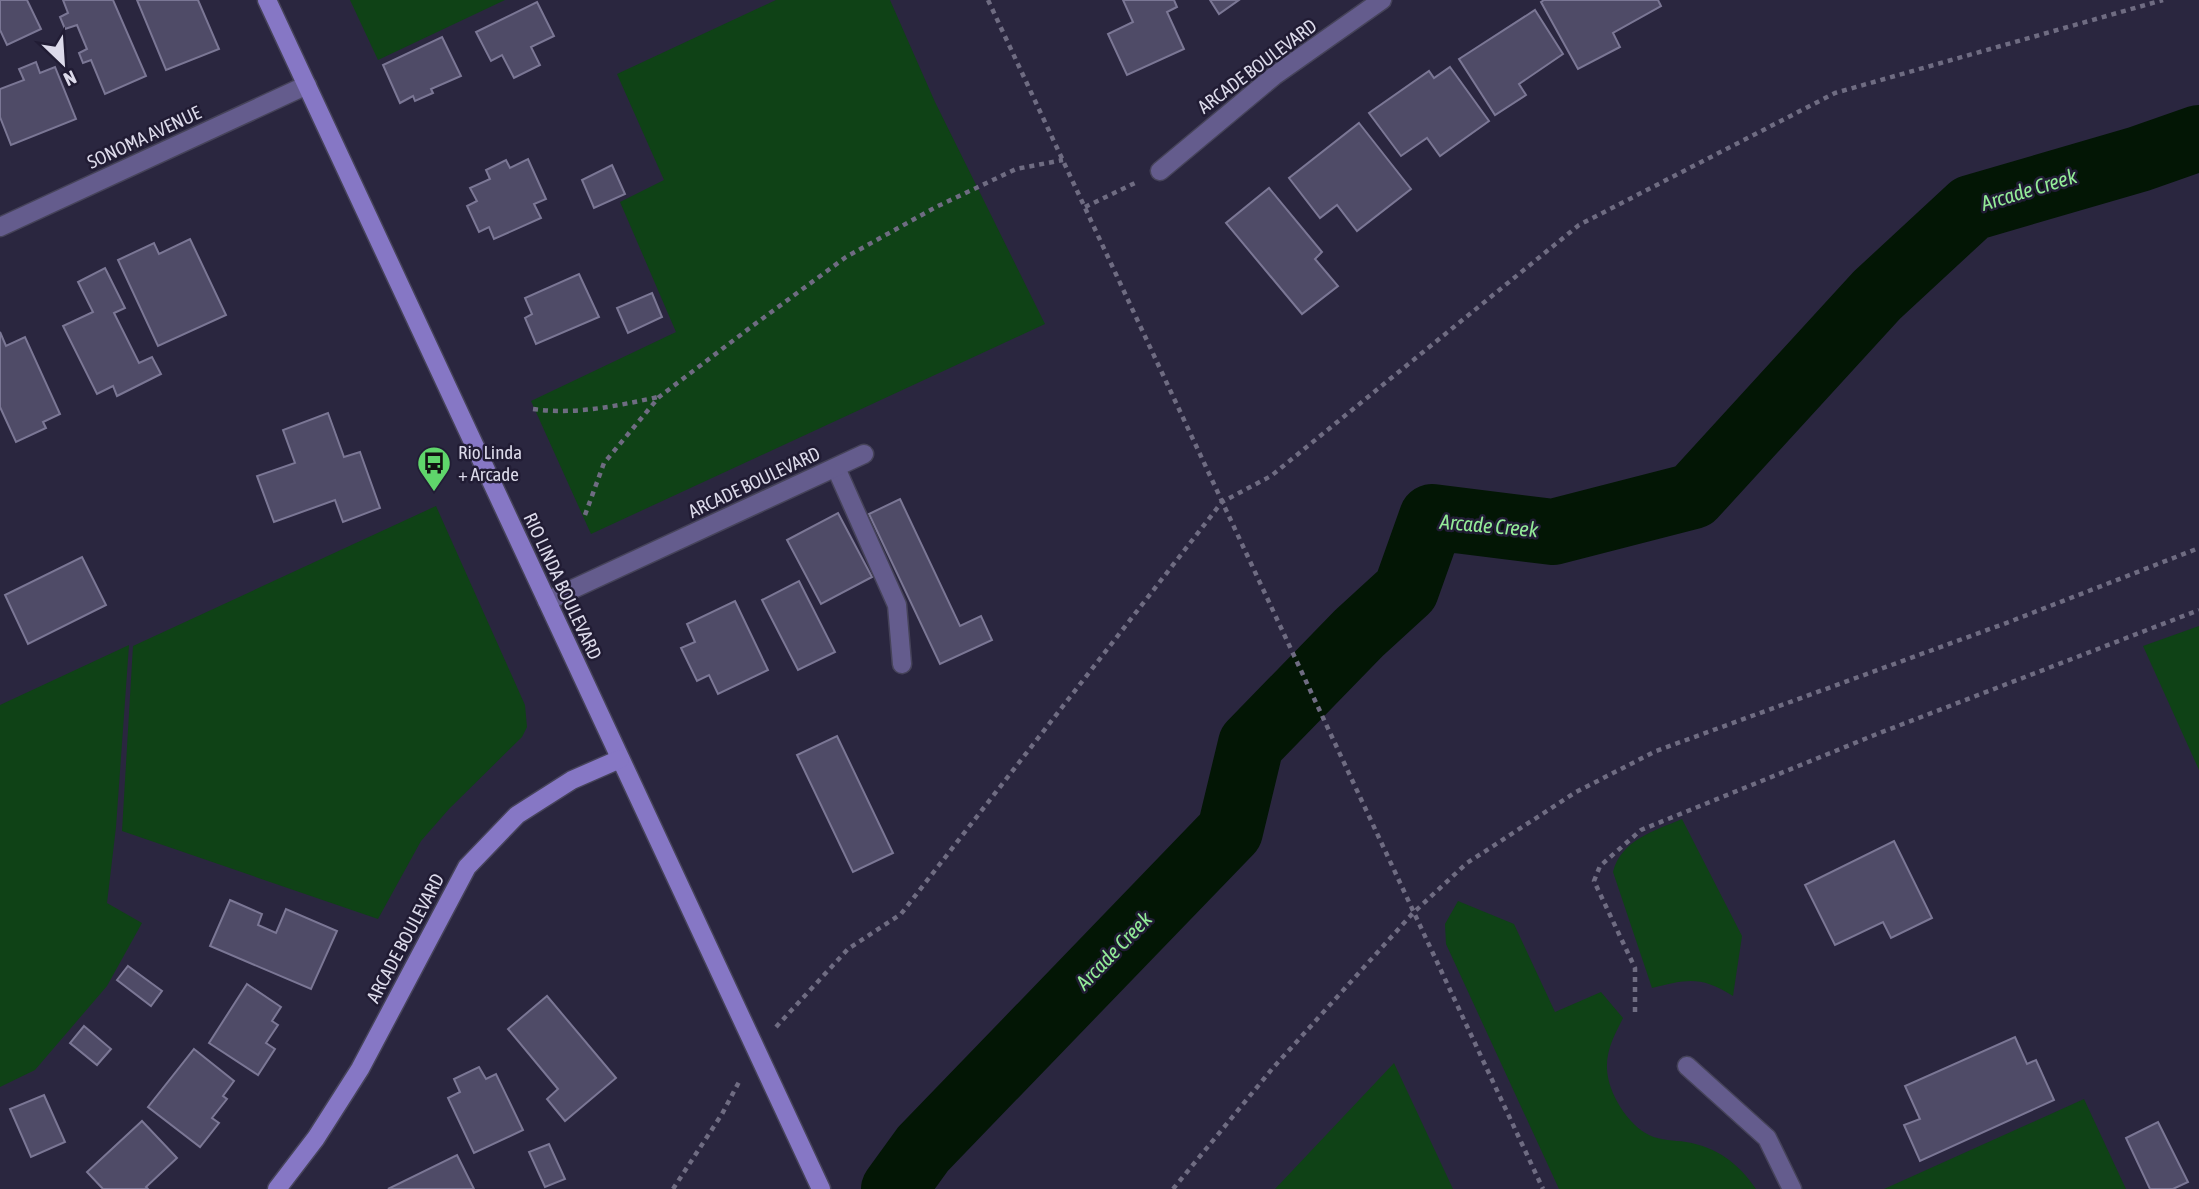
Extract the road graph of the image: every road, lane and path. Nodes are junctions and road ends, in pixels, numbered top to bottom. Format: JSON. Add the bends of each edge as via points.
{"nodes":[{"id":1,"x":267,"y":0,"type":"edge"},
{"id":2,"x":988,"y":0,"type":"edge"},
{"id":3,"x":1382,"y":0,"type":"edge"},
{"id":4,"x":2163,"y":0,"type":"edge"},
{"id":5,"x":307,"y":85,"type":"junction"},
{"id":6,"x":1063,"y":160,"type":"junction"},
{"id":7,"x":1160,"y":171,"type":"joint"},
{"id":8,"x":1085,"y":207,"type":"junction"},
{"id":9,"x":0,"y":227,"type":"edge"},
{"id":10,"x":659,"y":397,"type":"junction"},
{"id":11,"x":533,"y":409,"type":"dead end"},
{"id":12,"x":864,"y":454,"type":"dead end"},
{"id":13,"x":836,"y":467,"type":"junction"},
{"id":14,"x":1222,"y":502,"type":"junction"},
{"id":15,"x":585,"y":515,"type":"dead end"},
{"id":16,"x":2199,"y":548,"type":"edge"},
{"id":17,"x":547,"y":601,"type":"junction"},
{"id":18,"x":2199,"y":610,"type":"edge"},
{"id":19,"x":902,"y":664,"type":"dead end"},
{"id":20,"x":620,"y":759,"type":"junction"},
{"id":21,"x":1413,"y":912,"type":"junction"},
{"id":22,"x":1635,"y":1013,"type":"dead end"},
{"id":23,"x":757,"y":1048,"type":"junction"},
{"id":24,"x":1686,"y":1066,"type":"dead end"},
{"id":25,"x":277,"y":1189,"type":"edge"},
{"id":26,"x":673,"y":1189,"type":"edge"},
{"id":27,"x":821,"y":1189,"type":"edge"},
{"id":28,"x":1173,"y":1189,"type":"edge"},
{"id":29,"x":1543,"y":1189,"type":"edge"},
{"id":30,"x":1792,"y":1189,"type":"edge"}],
"edges":[{"from":1,"to":5,"type":"main road","name":"RIO LINDA BOULEVARD"},
{"from":2,"to":6,"type":"path"},
{"from":3,"to":7,"type":"street","name":"ARCADE BOULEVARD","via":[[1274,76]]},
{"from":4,"to":14,"type":"path","via":[[1835,93],[1579,225],[1271,476]]},
{"from":5,"to":9,"type":"street","name":"SONOMA AVENUE"},
{"from":5,"to":17,"type":"main road","name":"RIO LINDA BOULEVARD"},
{"from":6,"to":8,"type":"path"},
{"from":6,"to":10,"type":"path","via":[[1016,169],[846,257]]},
{"from":7,"to":8,"type":"path"},
{"from":8,"to":14,"type":"path"},
{"from":10,"to":11,"type":"path","via":[[587,410]]},
{"from":10,"to":15,"type":"path","via":[[604,463]]},
{"from":12,"to":13,"type":"street","name":"ARCADE BOULEVARD"},
{"from":13,"to":17,"type":"street","name":"ARCADE BOULEVARD"},
{"from":13,"to":19,"type":"street","via":[[897,605]]},
{"from":14,"to":21,"type":"path"},
{"from":14,"to":23,"type":"path","via":[[901,914],[848,949]]},
{"from":16,"to":21,"type":"path","via":[[1656,751],[1576,792],[1467,863]]},
{"from":17,"to":20,"type":"main road","name":"RIO LINDA BOULEVARD"},
{"from":18,"to":22,"type":"path","via":[[1641,830],[1600,866],[1594,881],[1634,968]]},
{"from":20,"to":23,"type":"main road","name":"RIO LINDA BOULEVARD"},
{"from":20,"to":25,"type":"main road","name":"ARCADE BOULEVARD","via":[[572,780],[517,815],[467,867],[360,1069]]},
{"from":21,"to":28,"type":"path","via":[[1272,1069]]},
{"from":21,"to":29,"type":"path"},
{"from":23,"to":26,"type":"path","via":[[722,1114]]},
{"from":23,"to":27,"type":"main road","name":"RIO LINDA BOULEVARD"},
{"from":24,"to":30,"type":"street","via":[[1767,1138]]}]}
